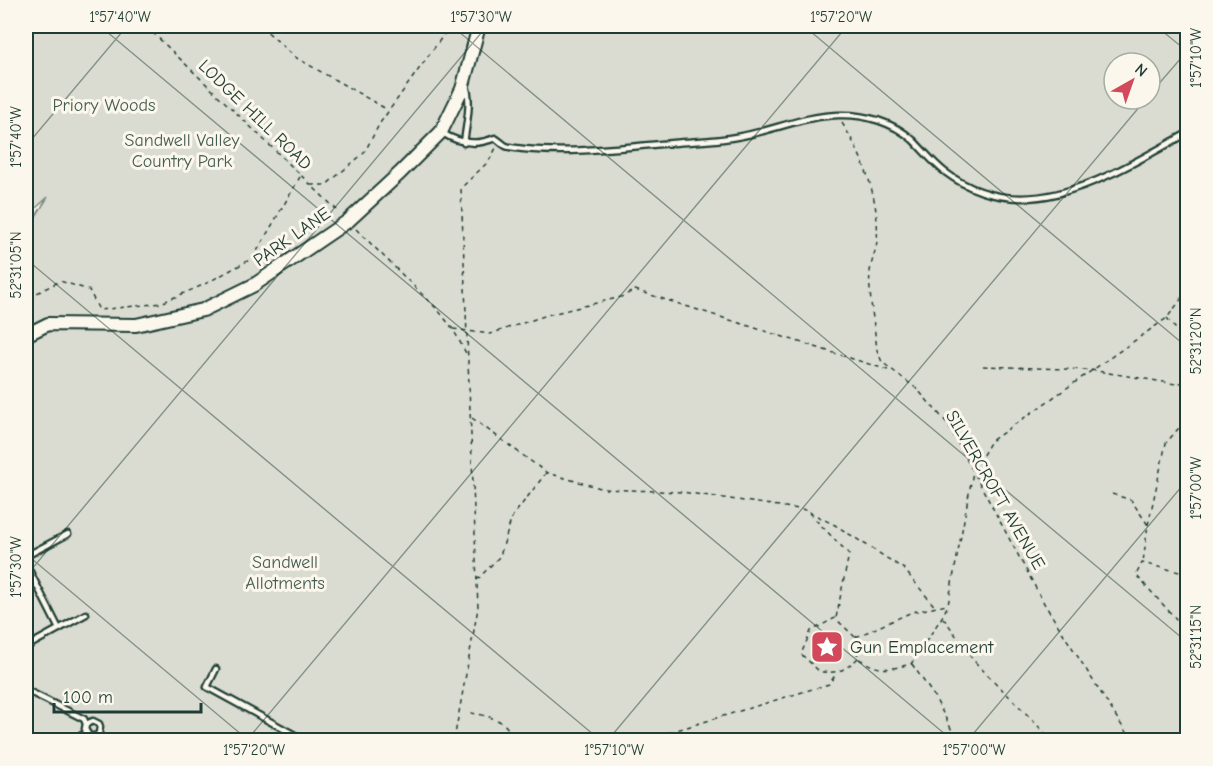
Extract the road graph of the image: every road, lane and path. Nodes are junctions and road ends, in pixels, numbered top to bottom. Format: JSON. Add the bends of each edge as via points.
{"nodes":[{"id":1,"x":146,"y":26,"type":"edge"},
{"id":2,"x":261,"y":26,"type":"edge"},
{"id":3,"x":450,"y":26,"type":"edge"},
{"id":4,"x":479,"y":26,"type":"edge"},
{"id":5,"x":464,"y":82,"type":"junction"},
{"id":6,"x":389,"y":110,"type":"junction"},
{"id":7,"x":837,"y":115,"type":"junction"},
{"id":8,"x":441,"y":132,"type":"junction"},
{"id":9,"x":1188,"y":133,"type":"edge"},
{"id":10,"x":495,"y":138,"type":"junction"},
{"id":11,"x":464,"y":143,"type":"junction"},
{"id":12,"x":301,"y":176,"type":"junction"},
{"id":13,"x":310,"y":185,"type":"junction"},
{"id":14,"x":348,"y":220,"type":"junction"},
{"id":15,"x":1188,"y":290,"type":"edge"},
{"id":16,"x":26,"y":307,"type":"edge"},
{"id":17,"x":1167,"y":318,"type":"junction"},
{"id":18,"x":453,"y":329,"type":"junction"},
{"id":19,"x":467,"y":331,"type":"junction"},
{"id":20,"x":26,"y":335,"type":"edge"},
{"id":21,"x":1188,"y":344,"type":"edge"},
{"id":22,"x":468,"y":357,"type":"junction"},
{"id":23,"x":983,"y":366,"type":"dead end"},
{"id":24,"x":1090,"y":370,"type":"junction"},
{"id":25,"x":894,"y":372,"type":"junction"},
{"id":26,"x":1188,"y":381,"type":"edge"},
{"id":27,"x":471,"y":417,"type":"junction"},
{"id":28,"x":1188,"y":426,"type":"edge"},
{"id":29,"x":973,"y":472,"type":"junction"},
{"id":30,"x":547,"y":473,"type":"junction"},
{"id":31,"x":1112,"y":494,"type":"dead end"},
{"id":32,"x":806,"y":510,"type":"junction"},
{"id":33,"x":1148,"y":525,"type":"junction"},
{"id":34,"x":68,"y":534,"type":"dead end"},
{"id":35,"x":26,"y":556,"type":"edge"},
{"id":36,"x":1142,"y":563,"type":"junction"},
{"id":37,"x":26,"y":564,"type":"edge"},
{"id":38,"x":1188,"y":574,"type":"edge"},
{"id":39,"x":477,"y":580,"type":"junction"},
{"id":40,"x":948,"y":605,"type":"junction"},
{"id":41,"x":936,"y":608,"type":"junction"},
{"id":42,"x":86,"y":614,"type":"dead end"},
{"id":43,"x":942,"y":617,"type":"junction"},
{"id":44,"x":836,"y":618,"type":"junction"},
{"id":45,"x":59,"y":629,"type":"junction"},
{"id":46,"x":1188,"y":632,"type":"edge"},
{"id":47,"x":855,"y":637,"type":"junction"},
{"id":48,"x":26,"y":646,"type":"edge"},
{"id":49,"x":858,"y":658,"type":"junction"},
{"id":50,"x":911,"y":664,"type":"junction"},
{"id":51,"x":216,"y":669,"type":"dead end"},
{"id":52,"x":837,"y":673,"type":"junction"},
{"id":53,"x":26,"y":690,"type":"edge"},
{"id":54,"x":471,"y":713,"type":"dead end"},
{"id":55,"x":86,"y":724,"type":"junction"},
{"id":56,"x":86,"y":733,"type":"junction"},
{"id":57,"x":97,"y":735,"type":"junction"},
{"id":58,"x":72,"y":741,"type":"edge"},
{"id":59,"x":100,"y":741,"type":"edge"},
{"id":60,"x":304,"y":741,"type":"edge"},
{"id":61,"x":454,"y":741,"type":"edge"},
{"id":62,"x":517,"y":741,"type":"edge"},
{"id":63,"x":644,"y":741,"type":"edge"},
{"id":64,"x":957,"y":741,"type":"edge"},
{"id":65,"x":1051,"y":741,"type":"edge"},
{"id":66,"x":1131,"y":741,"type":"edge"}],
"edges":[{"from":1,"to":12,"type":"path","name":"LODGE HILL ROAD"},
{"from":2,"to":6,"type":"path","via":[[295,57]]},
{"from":3,"to":6,"type":"path"},
{"from":4,"to":5,"type":"street","name":"PARK LANE"},
{"from":5,"to":8,"type":"street","name":"PARK LANE"},
{"from":5,"to":11,"type":"lane","via":[[468,91]]},
{"from":6,"to":13,"type":"path","via":[[364,153],[326,185]]},
{"from":7,"to":9,"type":"lane","via":[[876,119],[897,128],[945,172],[973,189],[1004,198],[1037,198],[1072,191],[1112,175]]},
{"from":7,"to":10,"type":"lane","via":[[737,137],[549,152],[507,147]]},
{"from":7,"to":25,"type":"path","name":"SILVERCROFT AVENUE","via":[[866,171],[874,201],[877,240],[870,274],[877,350],[882,362]]},
{"from":8,"to":11,"type":"lane"},
{"from":8,"to":14,"type":"street","name":"PARK LANE"},
{"from":10,"to":11,"type":"lane","via":[[482,144]]},
{"from":10,"to":19,"type":"path","via":[[496,148],[489,161],[462,188]]},
{"from":12,"to":13,"type":"path","name":"LODGE HILL ROAD"},
{"from":12,"to":16,"type":"path","via":[[253,258],[203,285],[160,303],[99,310],[89,290],[60,281],[38,293]]},
{"from":13,"to":14,"type":"path","name":"LODGE HILL ROAD"},
{"from":14,"to":18,"type":"path","name":"LODGE HILL ROAD"},
{"from":14,"to":20,"type":"street","name":"PARK LANE","via":[[254,285],[203,310],[135,325],[48,324]]},
{"from":15,"to":17,"type":"path"},
{"from":17,"to":21,"type":"path"},
{"from":17,"to":24,"type":"path"},
{"from":18,"to":19,"type":"path"},
{"from":18,"to":22,"type":"path","name":"LODGE HILL ROAD"},
{"from":19,"to":22,"type":"path"},
{"from":19,"to":25,"type":"path","via":[[490,334],[635,290]]},
{"from":22,"to":27,"type":"path"},
{"from":23,"to":24,"type":"path"},
{"from":24,"to":26,"type":"path","via":[[1176,384]]},
{"from":24,"to":29,"type":"path","via":[[992,441]]},
{"from":25,"to":29,"type":"path","name":"SILVERCROFT AVENUE","via":[[917,389],[946,423]]},
{"from":27,"to":30,"type":"path"},
{"from":27,"to":39,"type":"path"},
{"from":28,"to":33,"type":"path","via":[[1178,429],[1167,443]]},
{"from":29,"to":40,"type":"path"},
{"from":29,"to":66,"type":"path","name":"SILVERCROFT AVENUE","via":[[1045,605]]},
{"from":30,"to":32,"type":"path","via":[[604,489],[682,492]]},
{"from":30,"to":39,"type":"path","via":[[512,517],[500,556]]},
{"from":31,"to":33,"type":"path","via":[[1131,500]]},
{"from":32,"to":41,"type":"path","via":[[904,569]]},
{"from":32,"to":44,"type":"path","via":[[849,554]]},
{"from":33,"to":36,"type":"path"},
{"from":34,"to":35,"type":"lane"},
{"from":36,"to":38,"type":"path"},
{"from":36,"to":46,"type":"path","via":[[1136,575]]},
{"from":37,"to":45,"type":"lane"},
{"from":39,"to":61,"type":"path","via":[[478,608]]},
{"from":40,"to":41,"type":"path"},
{"from":40,"to":43,"type":"path"},
{"from":41,"to":47,"type":"path","via":[[912,612]]},
{"from":42,"to":45,"type":"lane"},
{"from":43,"to":50,"type":"path"},
{"from":43,"to":65,"type":"path","via":[[975,663],[1028,713]]},
{"from":44,"to":47,"type":"path"},
{"from":44,"to":52,"type":"path","via":[[811,631],[801,654],[820,672]]},
{"from":45,"to":48,"type":"lane"},
{"from":47,"to":49,"type":"path"},
{"from":49,"to":50,"type":"path","via":[[873,668],[889,670]]},
{"from":49,"to":52,"type":"path"},
{"from":50,"to":64,"type":"path","via":[[934,696]]},
{"from":51,"to":60,"type":"lane","via":[[207,687]]},
{"from":52,"to":63,"type":"path","via":[[829,684]]},
{"from":53,"to":55,"type":"lane","via":[[84,719]]},
{"from":54,"to":62,"type":"path","via":[[490,717],[507,728]]},
{"from":55,"to":56,"type":"lane"},
{"from":55,"to":57,"type":"lane","via":[[99,724]]},
{"from":56,"to":57,"type":"lane"},
{"from":56,"to":58,"type":"lane"},
{"from":57,"to":59,"type":"lane"}]}
